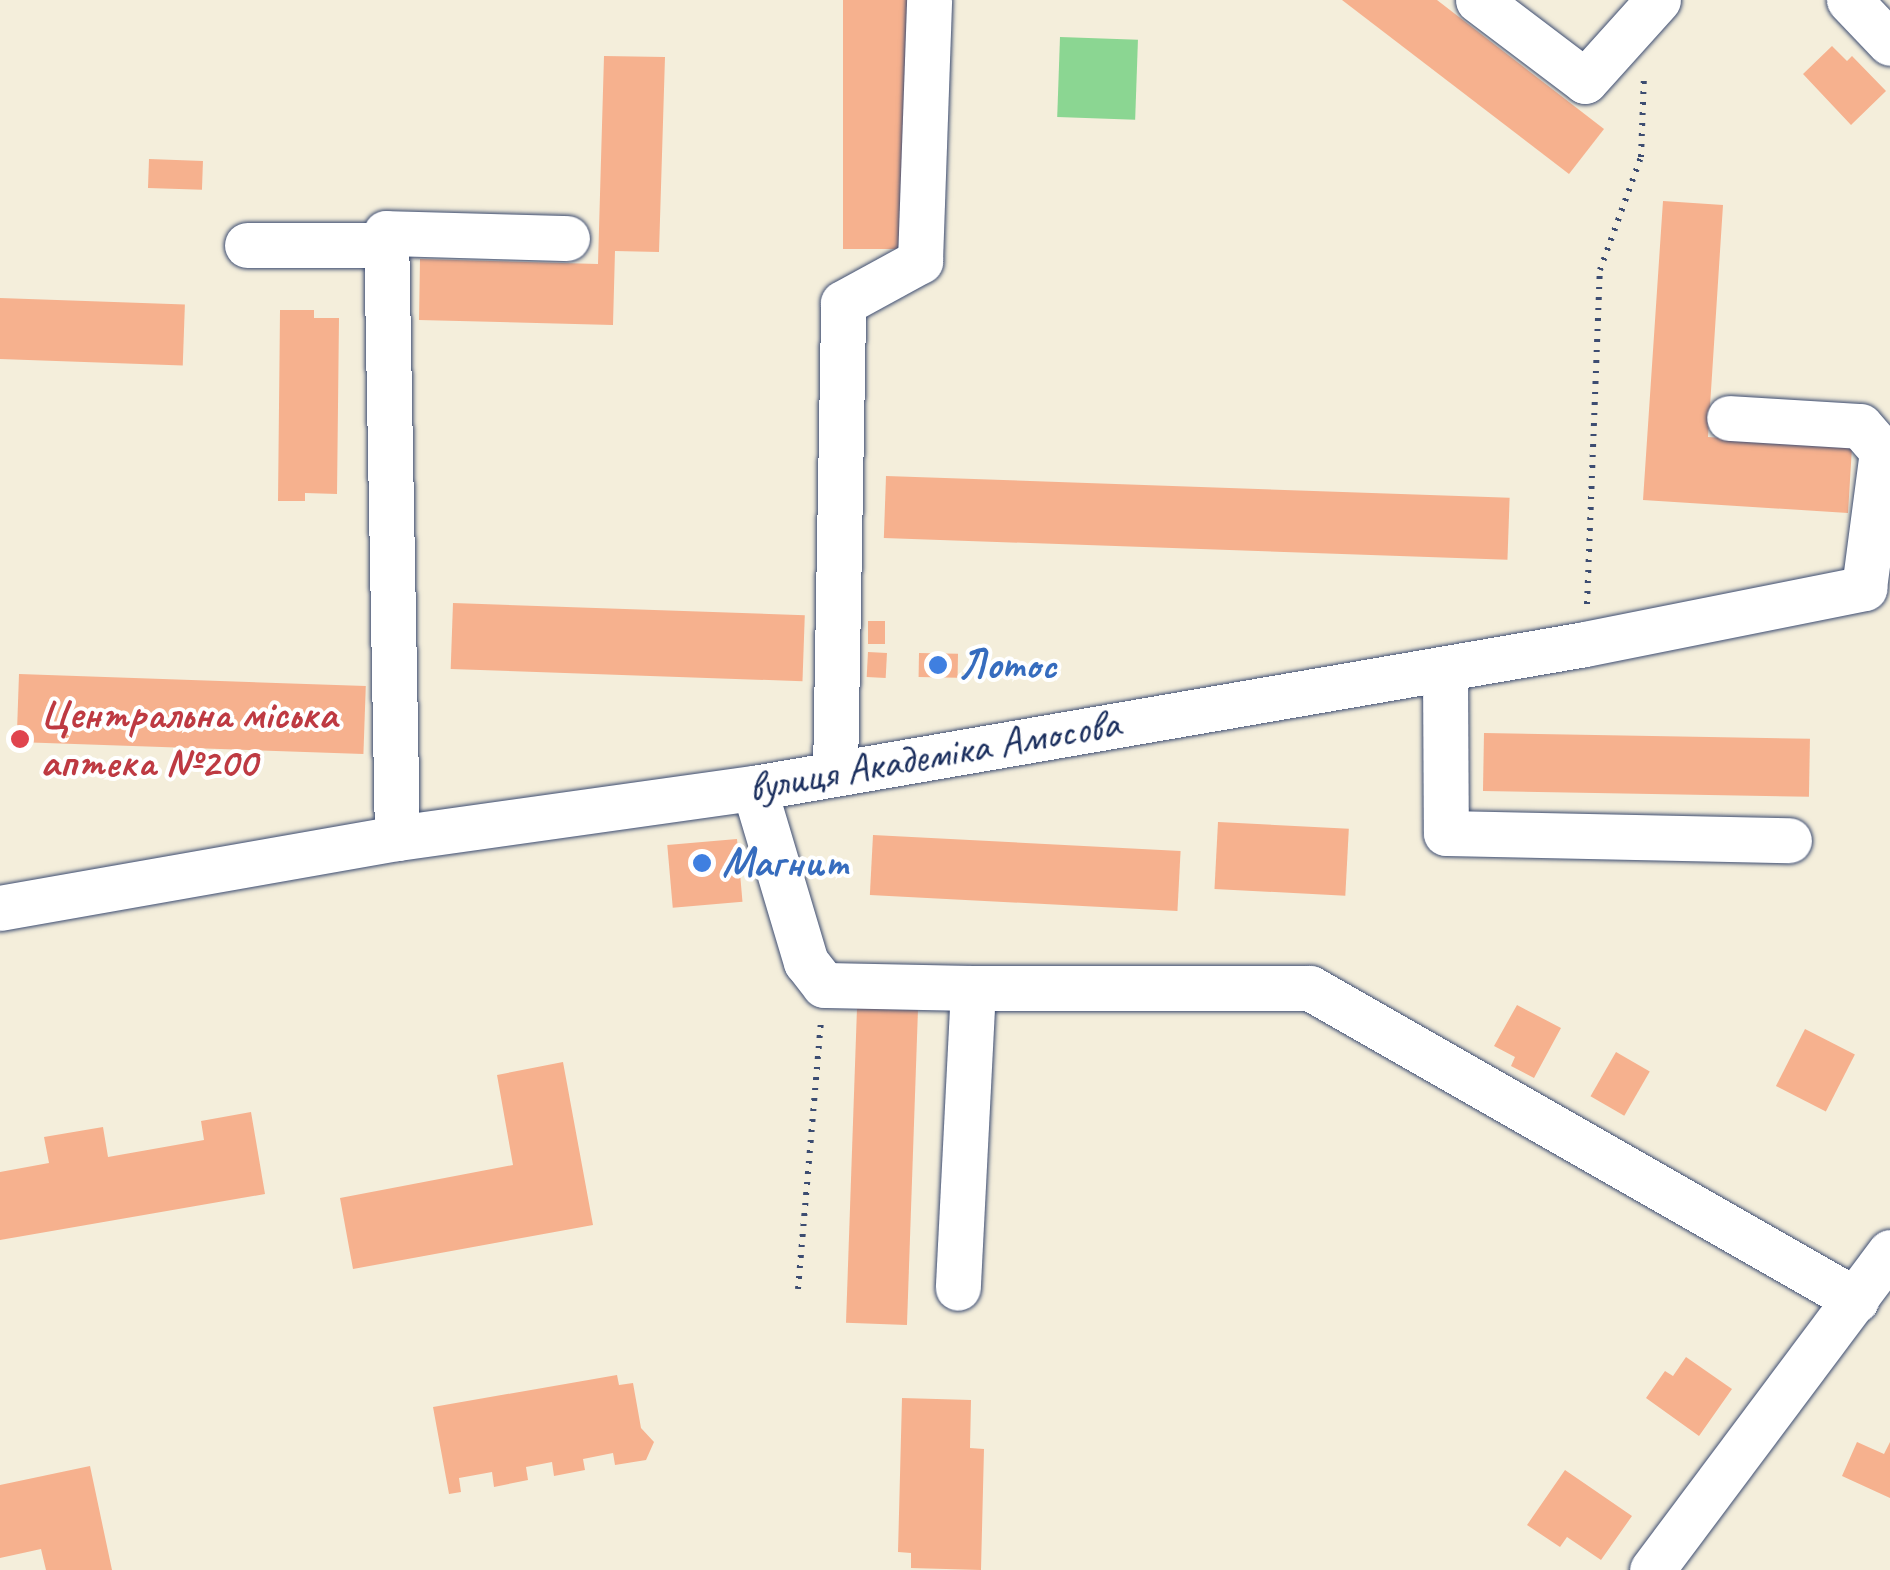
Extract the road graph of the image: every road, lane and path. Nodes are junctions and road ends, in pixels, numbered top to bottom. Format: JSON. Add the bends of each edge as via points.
{"nodes":[{"id":1,"x":929,"y":0,"type":"edge"},
{"id":2,"x":1478,"y":0,"type":"edge"},
{"id":3,"x":1849,"y":0,"type":"edge"},
{"id":4,"x":1648,"y":12,"type":"edge"},
{"id":5,"x":1890,"y":42,"type":"edge"},
{"id":6,"x":567,"y":238,"type":"dead end"},
{"id":7,"x":247,"y":245,"type":"dead end"},
{"id":8,"x":386,"y":245,"type":"junction"},
{"id":9,"x":1729,"y":418,"type":"dead end"},
{"id":10,"x":1586,"y":644,"type":"junction"},
{"id":11,"x":1445,"y":668,"type":"junction"},
{"id":12,"x":834,"y":773,"type":"junction"},
{"id":13,"x":754,"y":788,"type":"junction"},
{"id":14,"x":398,"y":838,"type":"junction"},
{"id":15,"x":1789,"y":840,"type":"dead end"},
{"id":16,"x":0,"y":908,"type":"edge"},
{"id":17,"x":824,"y":985,"type":"junction"},
{"id":18,"x":973,"y":988,"type":"junction"},
{"id":19,"x":1890,"y":1252,"type":"edge"},
{"id":20,"x":958,"y":1288,"type":"dead end"},
{"id":21,"x":798,"y":1289,"type":"dead end"},
{"id":22,"x":1856,"y":1300,"type":"junction"},
{"id":23,"x":1652,"y":1570,"type":"edge"}],
"edges":[{"from":1,"to":12,"type":"street","via":[[920,262],[843,303]]},
{"from":2,"to":4,"type":"street","via":[[1586,81]]},
{"from":3,"to":5,"type":"street"},
{"from":4,"to":10,"type":"path","via":[[1641,157],[1600,270]]},
{"from":6,"to":8,"type":"street","via":[[386,233]]},
{"from":7,"to":8,"type":"street"},
{"from":8,"to":14,"type":"street"},
{"from":9,"to":10,"type":"street","name":"вулиця Академіка Амосова","via":[[1860,426],[1882,450],[1864,588]]},
{"from":10,"to":11,"type":"street","name":"вулиця Академіка Амосова"},
{"from":11,"to":12,"type":"street","name":"вулиця Академіка Амосова"},
{"from":11,"to":15,"type":"street","via":[[1446,833]]},
{"from":12,"to":13,"type":"street","name":"вулиця Академіка Амосова"},
{"from":13,"to":14,"type":"street","name":"вулиця Академіка Амосова"},
{"from":13,"to":17,"type":"street","via":[[806,962]]},
{"from":14,"to":16,"type":"street","name":"вулиця Академіка Амосова"},
{"from":17,"to":18,"type":"street"},
{"from":17,"to":21,"type":"path"},
{"from":18,"to":20,"type":"street"},
{"from":18,"to":22,"type":"street","via":[[1310,988]]},
{"from":19,"to":22,"type":"street"},
{"from":22,"to":23,"type":"street"}]}
